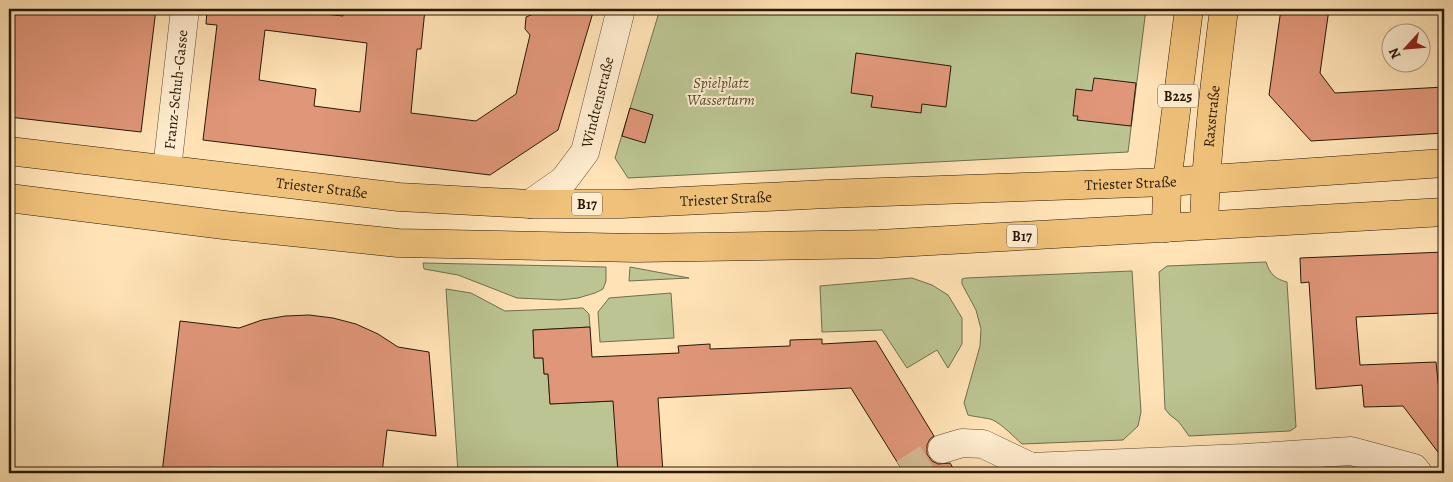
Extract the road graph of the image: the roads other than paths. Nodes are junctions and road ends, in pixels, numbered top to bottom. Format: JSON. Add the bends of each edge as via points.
{"nodes":[{"id":1,"x":186,"y":9,"type":"edge"},
{"id":2,"x":621,"y":9,"type":"edge"},
{"id":3,"x":1189,"y":9,"type":"edge"},
{"id":4,"x":1224,"y":9,"type":"edge"},
{"id":5,"x":9,"y":151,"type":"edge"},
{"id":6,"x":1444,"y":163,"type":"edge"},
{"id":7,"x":167,"y":169,"type":"junction"},
{"id":8,"x":1206,"y":180,"type":"junction"},
{"id":9,"x":1168,"y":182,"type":"junction"},
{"id":10,"x":9,"y":198,"type":"edge"},
{"id":11,"x":530,"y":204,"type":"junction"},
{"id":12,"x":1444,"y":212,"type":"edge"},
{"id":13,"x":1204,"y":226,"type":"junction"},
{"id":14,"x":1166,"y":228,"type":"junction"},
{"id":15,"x":942,"y":449,"type":"tunnel mouth"},
{"id":16,"x":1418,"y":473,"type":"edge"}],
"edges":[{"from":1,"to":7,"type":"street","name":"Franz-Schuh-Gasse"},
{"from":2,"to":11,"type":"street","name":"Windtenstraße","via":[[585,152],[564,180]]},
{"from":3,"to":9,"type":"main road","number":"B225"},
{"from":4,"to":8,"type":"main road","name":"Raxstraße","number":"B225"},
{"from":5,"to":7,"type":"main road","name":"Triester Straße","number":"B17"},
{"from":6,"to":8,"type":"main road","name":"Triester Straße","number":"B17"},
{"from":7,"to":11,"type":"main road","name":"Triester Straße","number":"B17","via":[[400,197]]},
{"from":8,"to":9,"type":"main road","name":"Triester Straße","number":"B17"},
{"from":8,"to":13,"type":"main road","name":"Raxstraße","number":"B225"},
{"from":9,"to":11,"type":"main road","name":"Triester Straße","number":"B17","via":[[621,204]]},
{"from":9,"to":14,"type":"main road"},
{"from":10,"to":14,"type":"main road","number":"B17","via":[[398,243],[628,248],[879,244]]},
{"from":12,"to":13,"type":"main road","number":"B17"},
{"from":13,"to":14,"type":"main road","number":"B17"},
{"from":15,"to":16,"type":"street","via":[[962,443],[984,444],[1030,467],[1351,451],[1414,468]]}]}
